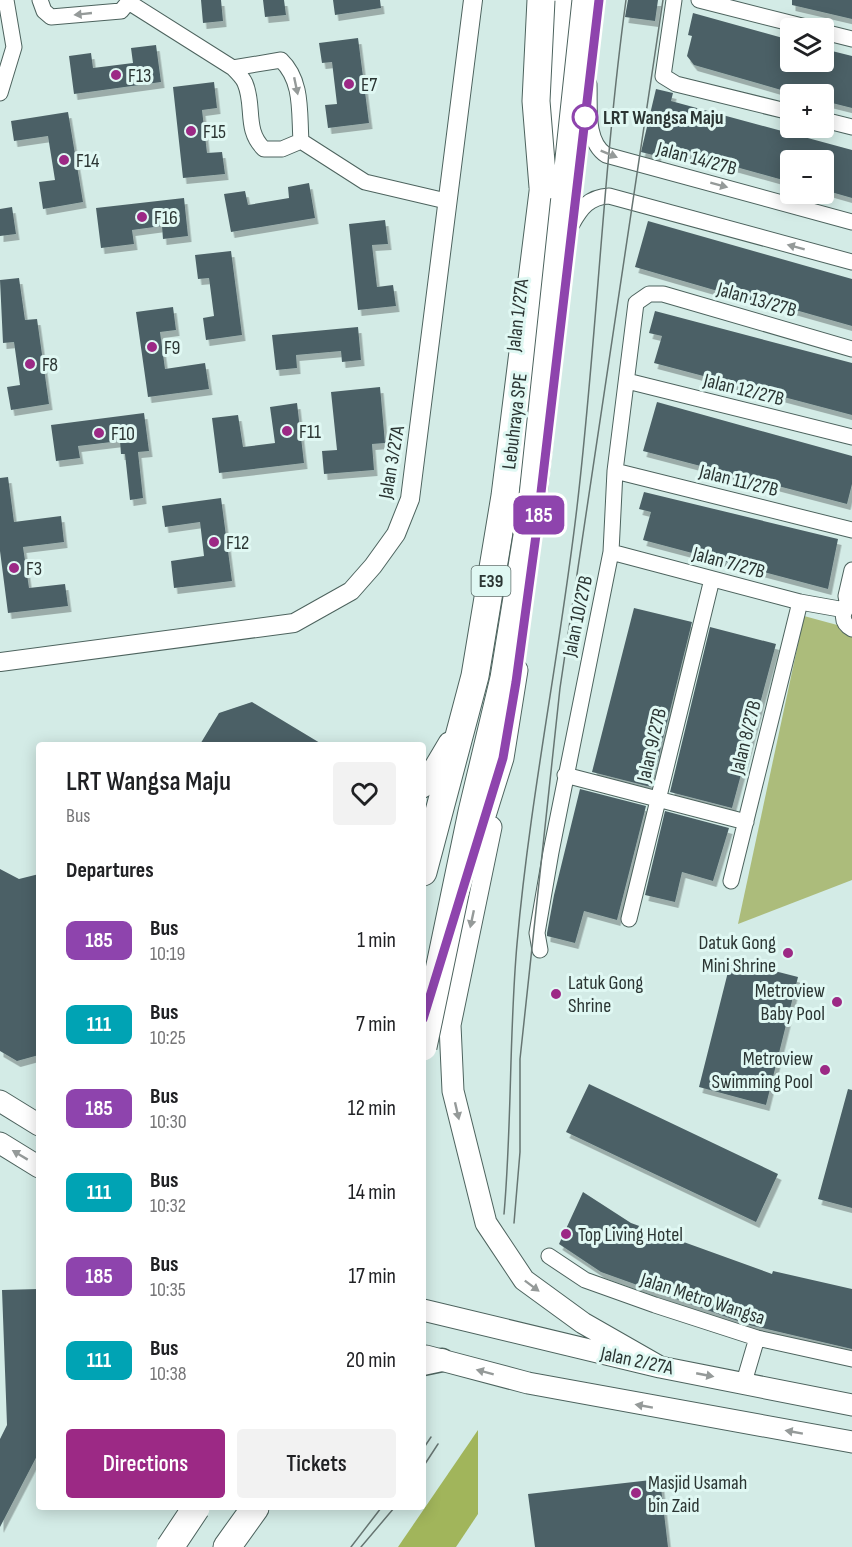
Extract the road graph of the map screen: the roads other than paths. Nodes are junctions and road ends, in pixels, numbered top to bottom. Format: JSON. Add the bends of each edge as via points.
{"nodes":[{"id":1,"x":6,"y":0,"type":"edge"},
{"id":2,"x":40,"y":0,"type":"edge"},
{"id":3,"x":473,"y":0,"type":"edge"},
{"id":4,"x":541,"y":0,"type":"edge"},
{"id":5,"x":557,"y":0,"type":"edge"},
{"id":6,"x":567,"y":0,"type":"edge"},
{"id":7,"x":586,"y":0,"type":"edge"},
{"id":8,"x":599,"y":0,"type":"edge"},
{"id":9,"x":674,"y":0,"type":"edge"},
{"id":10,"x":699,"y":0,"type":"edge"},
{"id":11,"x":130,"y":1,"type":"edge"},
{"id":12,"x":780,"y":20,"type":"edge"},
{"id":13,"x":834,"y":34,"type":"edge"},
{"id":14,"x":852,"y":39,"type":"edge"},
{"id":15,"x":233,"y":68,"type":"junction"},
{"id":16,"x":589,"y":84,"type":"junction"},
{"id":17,"x":0,"y":93,"type":"edge"},
{"id":18,"x":780,"y":110,"type":"edge"},
{"id":19,"x":834,"y":122,"type":"edge"},
{"id":20,"x":852,"y":127,"type":"edge"},
{"id":21,"x":301,"y":141,"type":"junction"},
{"id":22,"x":543,"y":187,"type":"junction"},
{"id":23,"x":446,"y":201,"type":"junction"},
{"id":24,"x":852,"y":222,"type":"edge"},
{"id":25,"x":572,"y":224,"type":"junction"},
{"id":26,"x":852,"y":262,"type":"edge"},
{"id":27,"x":649,"y":294,"type":"joint"},
{"id":28,"x":852,"y":349,"type":"edge"},
{"id":29,"x":627,"y":381,"type":"junction"},
{"id":30,"x":852,"y":437,"type":"edge"},
{"id":31,"x":615,"y":471,"type":"junction"},
{"id":32,"x":852,"y":530,"type":"edge"},
{"id":33,"x":611,"y":552,"type":"junction"},
{"id":34,"x":852,"y":570,"type":"edge"},
{"id":35,"x":712,"y":579,"type":"junction"},
{"id":36,"x":800,"y":602,"type":"junction"},
{"id":37,"x":845,"y":609,"type":"edge"},
{"id":38,"x":852,"y":629,"type":"edge"},
{"id":39,"x":0,"y":662,"type":"edge"},
{"id":40,"x":449,"y":743,"type":"junction"},
{"id":41,"x":503,"y":758,"type":"junction"},
{"id":42,"x":565,"y":775,"type":"junction"},
{"id":43,"x":426,"y":782,"type":"edge"},
{"id":44,"x":660,"y":799,"type":"junction"},
{"id":45,"x":746,"y":822,"type":"junction"},
{"id":46,"x":426,"y":828,"type":"edge"},
{"id":47,"x":426,"y":861,"type":"edge"},
{"id":48,"x":731,"y":881,"type":"dead end"},
{"id":49,"x":630,"y":919,"type":"dead end"},
{"id":50,"x":540,"y":950,"type":"dead end"},
{"id":51,"x":426,"y":1009,"type":"edge"},
{"id":52,"x":426,"y":1033,"type":"edge"},
{"id":53,"x":0,"y":1101,"type":"edge"},
{"id":54,"x":36,"y":1122,"type":"edge"},
{"id":55,"x":0,"y":1143,"type":"edge"},
{"id":56,"x":36,"y":1165,"type":"edge"},
{"id":57,"x":549,"y":1256,"type":"dead end"},
{"id":58,"x":426,"y":1311,"type":"edge"},
{"id":59,"x":757,"y":1338,"type":"junction"},
{"id":60,"x":852,"y":1359,"type":"edge"},
{"id":61,"x":429,"y":1360,"type":"edge"},
{"id":62,"x":660,"y":1367,"type":"junction"},
{"id":63,"x":744,"y":1382,"type":"junction"},
{"id":64,"x":816,"y":1396,"type":"junction"},
{"id":65,"x":852,"y":1398,"type":"edge"},
{"id":66,"x":852,"y":1405,"type":"edge"},
{"id":67,"x":852,"y":1442,"type":"edge"},
{"id":68,"x":185,"y":1510,"type":"edge"},
{"id":69,"x":195,"y":1510,"type":"edge"},
{"id":70,"x":206,"y":1510,"type":"edge"},
{"id":71,"x":254,"y":1510,"type":"edge"},
{"id":72,"x":265,"y":1510,"type":"edge"},
{"id":73,"x":172,"y":1547,"type":"edge"},
{"id":74,"x":183,"y":1547,"type":"edge"},
{"id":75,"x":227,"y":1547,"type":"edge"},
{"id":76,"x":239,"y":1547,"type":"edge"}],
"edges":[{"from":1,"to":17,"type":"street","via":[[14,47]]},
{"from":11,"to":2,"type":"street","one_way":true,"via":[[121,11],[51,17]]},
{"from":3,"to":23,"type":"street","name":"Jalan 3/27A"},
{"from":4,"to":22,"type":"highway","bridge":true,"via":[[536,100]]},
{"from":5,"to":40,"type":"main road","name":"Jalan 1/27A","via":[[474,643]]},
{"from":6,"to":22,"type":"highway","name":"Lebuhraya SPE","number":"E39","bridge":true},
{"from":7,"to":52,"type":"highway","name":"Lebuhraya SPE","number":"E39","bridge":true,"via":[[532,505],[504,678]]},
{"from":8,"to":16,"type":"main road"},
{"from":9,"to":18,"type":"street","via":[[663,76],[676,84]]},
{"from":10,"to":12,"type":"street"},
{"from":11,"to":15,"type":"street"},
{"from":13,"to":14,"type":"street"},
{"from":15,"to":21,"type":"street","via":[[245,82],[255,141],[264,149],[282,149]]},
{"from":15,"to":21,"type":"street","one_way":true,"via":[[281,60],[291,70],[297,87]]},
{"from":16,"to":24,"type":"street","name":"Jalan 14/27B","one_way":true,"via":[[593,141],[606,155]]},
{"from":16,"to":25,"type":"main road"},
{"from":19,"to":20,"type":"street"},
{"from":21,"to":23,"type":"street","via":[[365,182]]},
{"from":22,"to":47,"type":"highway","name":"Lebuhraya SPE","number":"E39","via":[[505,496],[476,676]]},
{"from":23,"to":39,"type":"street","name":"Jalan 3/27A","via":[[410,499],[396,534],[351,591],[294,622]]},
{"from":26,"to":25,"type":"street","one_way":true,"via":[[609,196],[586,203]]},
{"from":25,"to":41,"type":"main road","via":[[536,535]]},
{"from":27,"to":28,"type":"street","name":"Jalan 13/27B","via":[[663,294]]},
{"from":27,"to":29,"type":"street","name":"Jalan 10/27B","via":[[636,303]]},
{"from":29,"to":30,"type":"street","name":"Jalan 12/27B"},
{"from":29,"to":31,"type":"street","name":"Jalan 10/27B"},
{"from":31,"to":32,"type":"street","name":"Jalan 11/27B"},
{"from":31,"to":33,"type":"street","name":"Jalan 10/27B"},
{"from":33,"to":35,"type":"street","name":"Jalan 7/27B"},
{"from":33,"to":42,"type":"street","name":"Jalan 10/27B"},
{"from":34,"to":37,"type":"street"},
{"from":35,"to":36,"type":"street","name":"Jalan 7/27B"},
{"from":35,"to":44,"type":"street","name":"Jalan 9/27B"},
{"from":36,"to":37,"type":"street","name":"Jalan 7/27B"},
{"from":36,"to":45,"type":"street","name":"Jalan 8/27B"},
{"from":37,"to":38,"type":"street","via":[[846,626]]},
{"from":40,"to":43,"type":"main road"},
{"from":40,"to":46,"type":"main road","name":"Jalan 1/27A"},
{"from":41,"to":51,"type":"main road"},
{"from":41,"to":62,"type":"main road","one_way":true,"via":[[450,1024],[453,1091],[471,1169],[486,1223],[524,1280],[583,1323]]},
{"from":42,"to":44,"type":"street"},
{"from":42,"to":50,"type":"street","name":"Jalan 10/27B","via":[[537,933]]},
{"from":44,"to":45,"type":"street"},
{"from":44,"to":49,"type":"street","name":"Jalan 9/27B"},
{"from":45,"to":48,"type":"street","name":"Jalan 8/27B"},
{"from":53,"to":54,"type":"main road"},
{"from":56,"to":55,"type":"main road","one_way":true},
{"from":57,"to":59,"type":"street","name":"Jalan Metro Wangsa","via":[[585,1280]]},
{"from":58,"to":62,"type":"main road","name":"Jalan 2/27A"},
{"from":59,"to":60,"type":"street","name":"Jalan Metro Wangsa"},
{"from":59,"to":63,"type":"street"},
{"from":67,"to":61,"type":"main road","one_way":true,"via":[[528,1383]]},
{"from":62,"to":63,"type":"main road","name":"Jalan 2/27A","one_way":true},
{"from":63,"to":64,"type":"main road","name":"Jalan 2/27A"},
{"from":64,"to":65,"type":"main road"},
{"from":64,"to":66,"type":"main road","name":"Jalan 2/27A"},
{"from":68,"to":73,"type":"main road"},
{"from":69,"to":73,"type":"highway","bridge":true},
{"from":70,"to":74,"type":"main road"},
{"from":71,"to":75,"type":"highway"},
{"from":72,"to":76,"type":"main road"}]}
